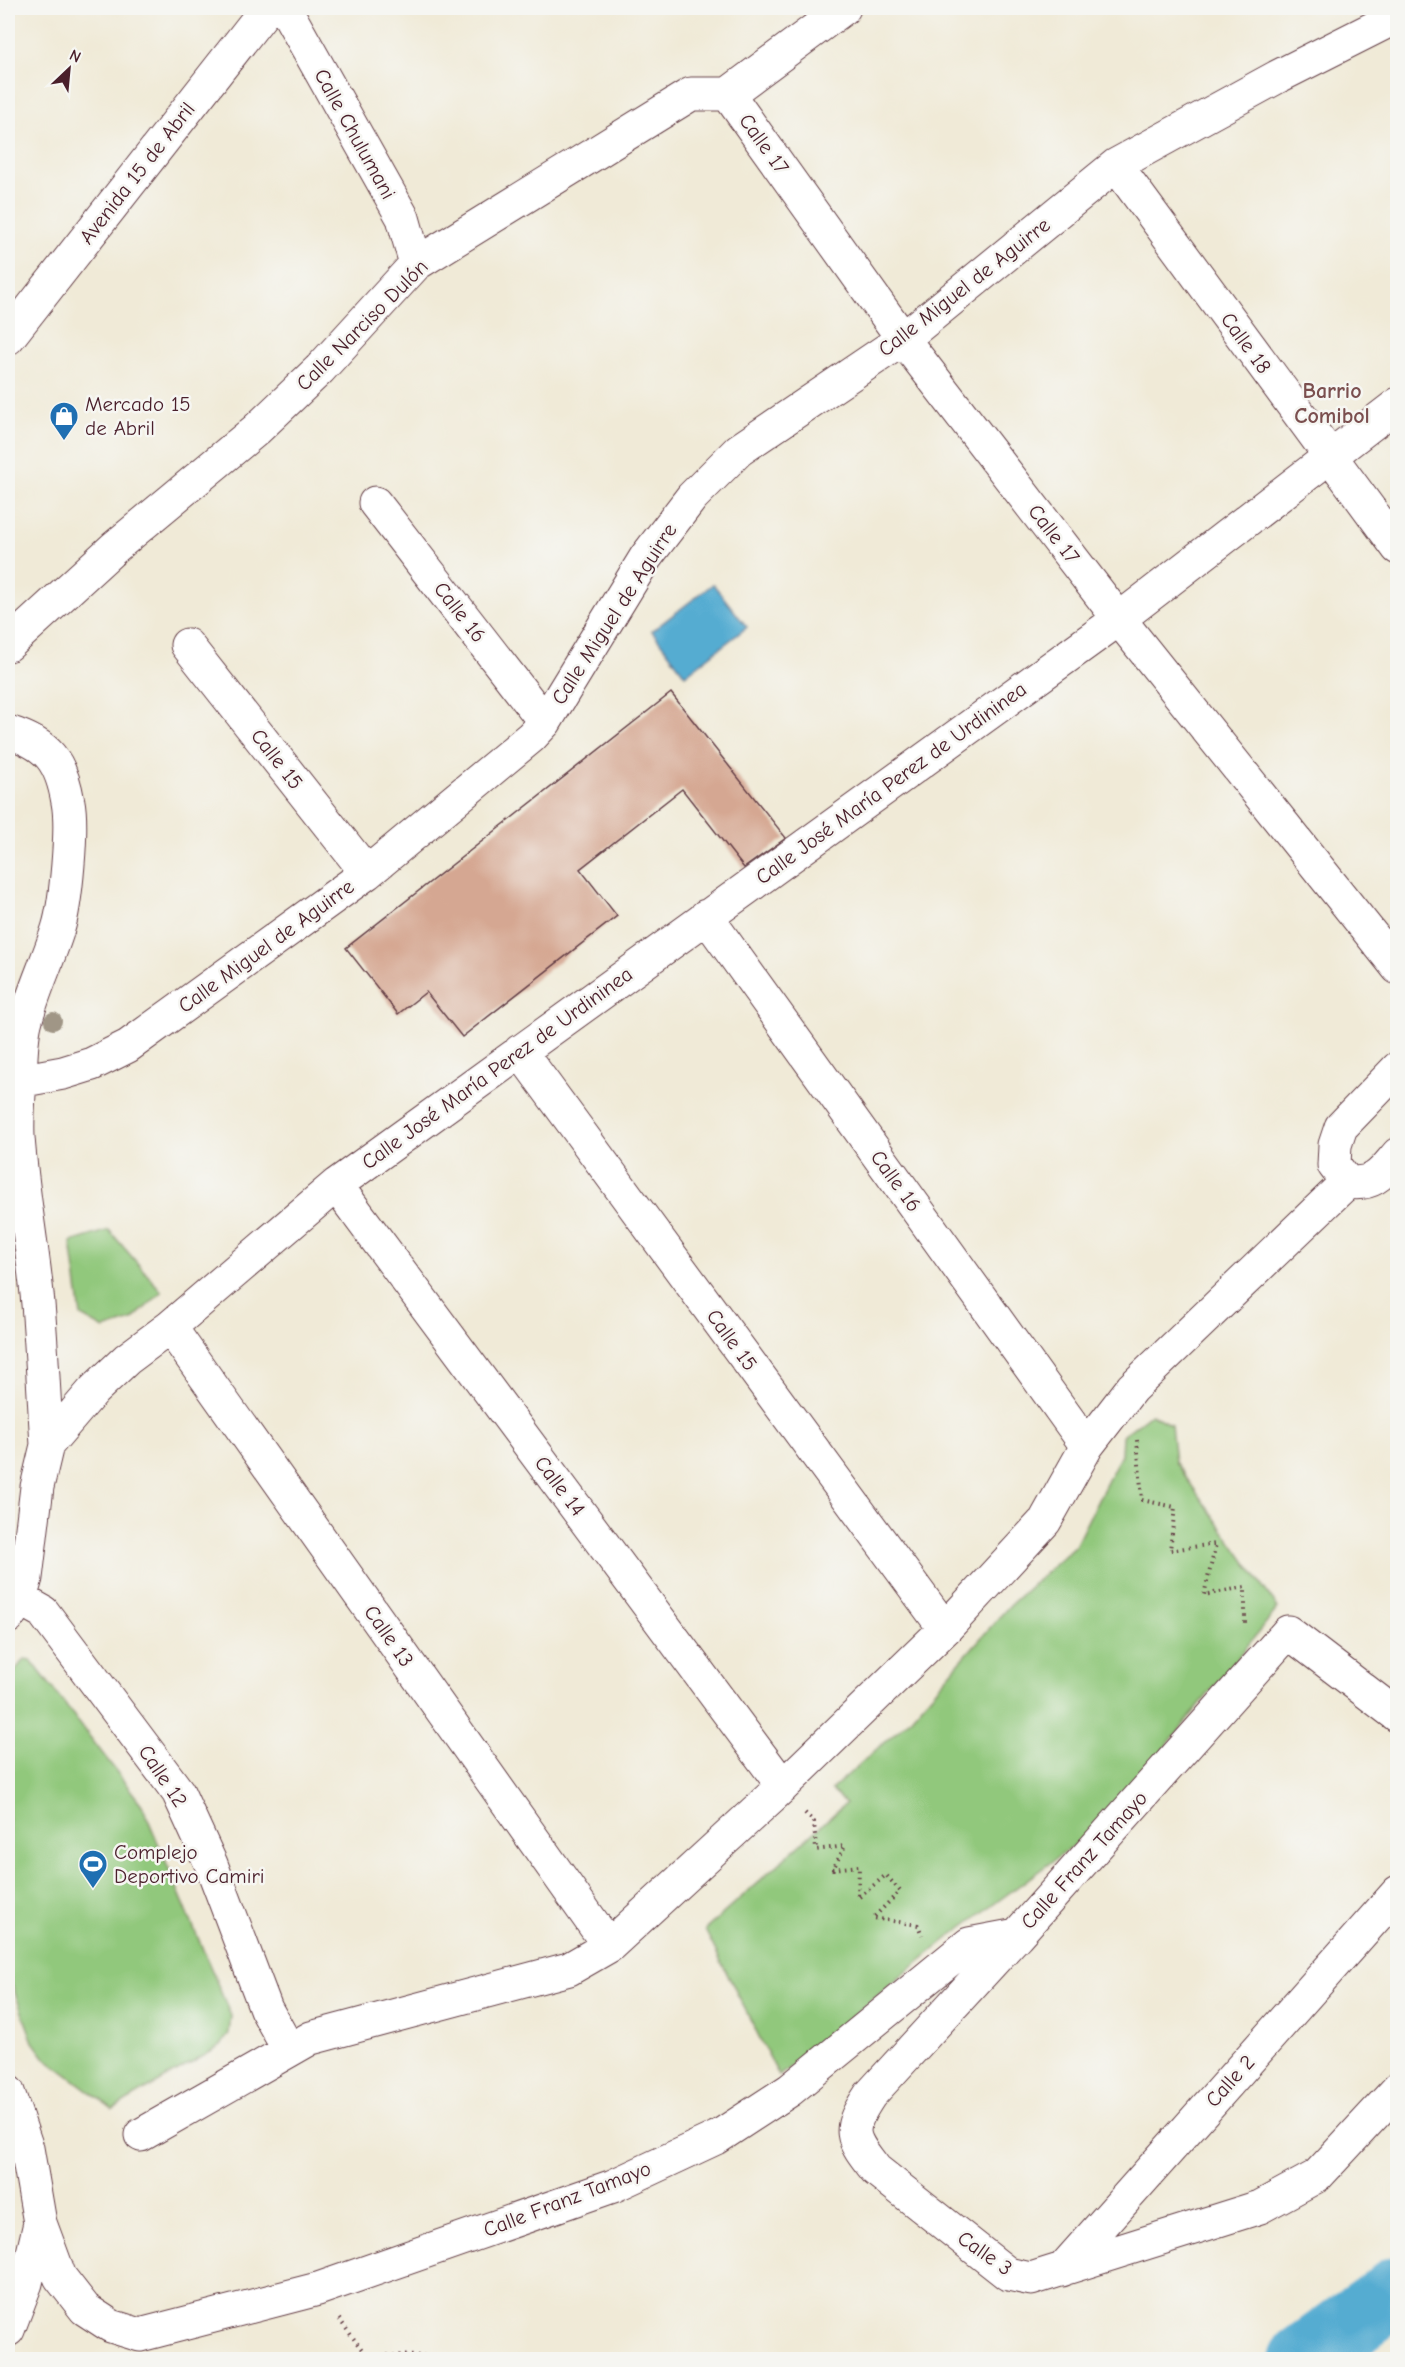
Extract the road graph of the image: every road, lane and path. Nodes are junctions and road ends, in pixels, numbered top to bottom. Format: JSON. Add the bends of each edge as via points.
{"nodes":[{"id":1,"x":267,"y":8,"type":"edge"},
{"id":2,"x":285,"y":8,"type":"edge"},
{"id":3,"x":844,"y":8,"type":"edge"},
{"id":4,"x":1398,"y":16,"type":"edge"},
{"id":5,"x":728,"y":94,"type":"junction"},
{"id":6,"x":1116,"y":165,"type":"junction"},
{"id":7,"x":416,"y":264,"type":"junction"},
{"id":8,"x":8,"y":338,"type":"edge"},
{"id":9,"x":903,"y":339,"type":"junction"},
{"id":10,"x":1398,"y":404,"type":"edge"},
{"id":11,"x":1329,"y":457,"type":"junction"},
{"id":12,"x":375,"y":503,"type":"dead end"},
{"id":13,"x":1398,"y":548,"type":"edge"},
{"id":14,"x":1119,"y":619,"type":"junction"},
{"id":15,"x":8,"y":645,"type":"edge"},
{"id":16,"x":187,"y":645,"type":"dead end"},
{"id":17,"x":545,"y":722,"type":"junction"},
{"id":18,"x":8,"y":732,"type":"edge"},
{"id":19,"x":367,"y":873,"type":"junction"},
{"id":20,"x":706,"y":916,"type":"junction"},
{"id":21,"x":1396,"y":964,"type":"edge"},
{"id":22,"x":520,"y":1051,"type":"junction"},
{"id":23,"x":1398,"y":1068,"type":"edge"},
{"id":24,"x":14,"y":1081,"type":"edge"},
{"id":25,"x":1398,"y":1154,"type":"edge"},
{"id":26,"x":1347,"y":1182,"type":"junction"},
{"id":27,"x":336,"y":1185,"type":"junction"},
{"id":28,"x":170,"y":1327,"type":"junction"},
{"id":29,"x":1132,"y":1388,"type":"junction"},
{"id":30,"x":47,"y":1445,"type":"junction"},
{"id":31,"x":1087,"y":1446,"type":"junction"},
{"id":32,"x":14,"y":1608,"type":"edge"},
{"id":33,"x":945,"y":1629,"type":"junction"},
{"id":34,"x":1288,"y":1632,"type":"junction"},
{"id":35,"x":1398,"y":1716,"type":"edge"},
{"id":36,"x":783,"y":1786,"type":"junction"},
{"id":37,"x":1398,"y":1892,"type":"edge"},
{"id":38,"x":1017,"y":1935,"type":"junction"},
{"id":39,"x":609,"y":1946,"type":"junction"},
{"id":40,"x":937,"y":1968,"type":"junction"},
{"id":41,"x":289,"y":2050,"type":"junction"},
{"id":42,"x":1398,"y":2089,"type":"edge"},
{"id":43,"x":8,"y":2092,"type":"edge"},
{"id":44,"x":141,"y":2135,"type":"dead end"},
{"id":45,"x":40,"y":2223,"type":"junction"},
{"id":46,"x":1062,"y":2270,"type":"junction"},
{"id":47,"x":318,"y":2289,"type":"junction"},
{"id":48,"x":8,"y":2330,"type":"edge"},
{"id":49,"x":431,"y":2360,"type":"edge"}],
"edges":[{"from":1,"to":8,"type":"street","name":"Avenida 15 de Abril"},
{"from":2,"to":7,"type":"street","name":"Calle Chulumani","via":[[403,218]]},
{"from":3,"to":5,"type":"street"},
{"from":4,"to":6,"type":"street","name":"Calle Miguel de Aguirre"},
{"from":5,"to":7,"type":"street","name":"Calle Narciso Dulón","via":[[691,94]]},
{"from":5,"to":9,"type":"street","name":"Calle 17"},
{"from":6,"to":9,"type":"street","name":"Calle Miguel de Aguirre"},
{"from":6,"to":11,"type":"street","name":"Calle 18"},
{"from":7,"to":15,"type":"street","name":"Calle Narciso Dulón","via":[[320,369],[256,430],[115,547]]},
{"from":9,"to":14,"type":"street","name":"Calle 17"},
{"from":9,"to":17,"type":"street","name":"Calle Miguel de Aguirre","via":[[739,450],[692,497],[646,557]]},
{"from":10,"to":11,"type":"street","name":"Calle José María Perez de Urdininea"},
{"from":11,"to":13,"type":"street","name":"Calle 18"},
{"from":11,"to":14,"type":"street","name":"Calle José María Perez de Urdininea"},
{"from":12,"to":17,"type":"street","name":"Calle 16"},
{"from":14,"to":20,"type":"street","name":"Calle José María Perez de Urdininea"},
{"from":14,"to":21,"type":"street","name":"Calle 17"},
{"from":16,"to":19,"type":"street","name":"Calle 15"},
{"from":17,"to":19,"type":"street","name":"Calle Miguel de Aguirre"},
{"from":18,"to":24,"type":"street","via":[[45,750],[59,768],[69,804],[69,841],[59,926],[32,998]]},
{"from":19,"to":24,"type":"street","name":"Calle Miguel de Aguirre","via":[[128,1046],[63,1073]]},
{"from":20,"to":22,"type":"street","name":"Calle José María Perez de Urdininea"},
{"from":20,"to":31,"type":"street","name":"Calle 16"},
{"from":22,"to":27,"type":"street","name":"Calle José María Perez de Urdininea"},
{"from":22,"to":33,"type":"street","name":"Calle 15"},
{"from":23,"to":26,"type":"street","via":[[1341,1126],[1335,1145],[1335,1165]]},
{"from":24,"to":30,"type":"street","via":[[38,1304]]},
{"from":25,"to":26,"type":"street","via":[[1378,1178],[1361,1184]]},
{"from":26,"to":29,"type":"street"},
{"from":27,"to":28,"type":"street","name":"Calle José María Perez de Urdininea"},
{"from":27,"to":36,"type":"street","name":"Calle 14"},
{"from":28,"to":30,"type":"street","name":"Calle José María Perez de Urdininea","via":[[94,1390]]},
{"from":28,"to":39,"type":"street","name":"Calle 13"},
{"from":29,"to":31,"type":"street"},
{"from":29,"to":34,"type":"path","via":[[1142,1500],[1175,1507],[1170,1550],[1216,1544],[1204,1595],[1245,1587],[1245,1636]]},
{"from":30,"to":32,"type":"street","name":"Calle José María Perez de Urdininea","via":[[37,1487],[26,1578]]},
{"from":31,"to":33,"type":"street","via":[[1045,1521]]},
{"from":32,"to":41,"type":"street","name":"Calle 12","via":[[43,1612],[178,1792],[211,1864],[266,2009]]},
{"from":33,"to":36,"type":"street"},
{"from":34,"to":35,"type":"street"},
{"from":34,"to":38,"type":"street","name":"Calle Franz Tamayo"},
{"from":36,"to":39,"type":"street"},
{"from":36,"to":40,"type":"path","via":[[814,1822],[816,1850],[844,1846],[833,1869],[858,1866],[858,1898],[886,1875],[900,1892],[873,1917],[918,1925]]},
{"from":37,"to":46,"type":"street","name":"Calle 2"},
{"from":38,"to":40,"type":"street","name":"Calle Franz Tamayo","via":[[969,1944]]},
{"from":38,"to":46,"type":"street","name":"Calle 3","via":[[870,2095],[856,2116],[853,2136],[876,2170],[1008,2274],[1031,2279]]},
{"from":39,"to":41,"type":"street","via":[[569,1968],[311,2038]]},
{"from":40,"to":47,"type":"street","name":"Calle Franz Tamayo","via":[[790,2090],[718,2137],[613,2186]]},
{"from":41,"to":44,"type":"street"},
{"from":42,"to":46,"type":"street","name":"Calle 3","via":[[1317,2176],[1260,2206]]},
{"from":43,"to":45,"type":"street","via":[[27,2148]]},
{"from":45,"to":47,"type":"street","name":"Calle Franz Tamayo","via":[[60,2277],[85,2308],[111,2326],[140,2335]]},
{"from":45,"to":48,"type":"street","via":[[26,2283]]},
{"from":47,"to":49,"type":"path","via":[[366,2355],[434,2356]]}]}
